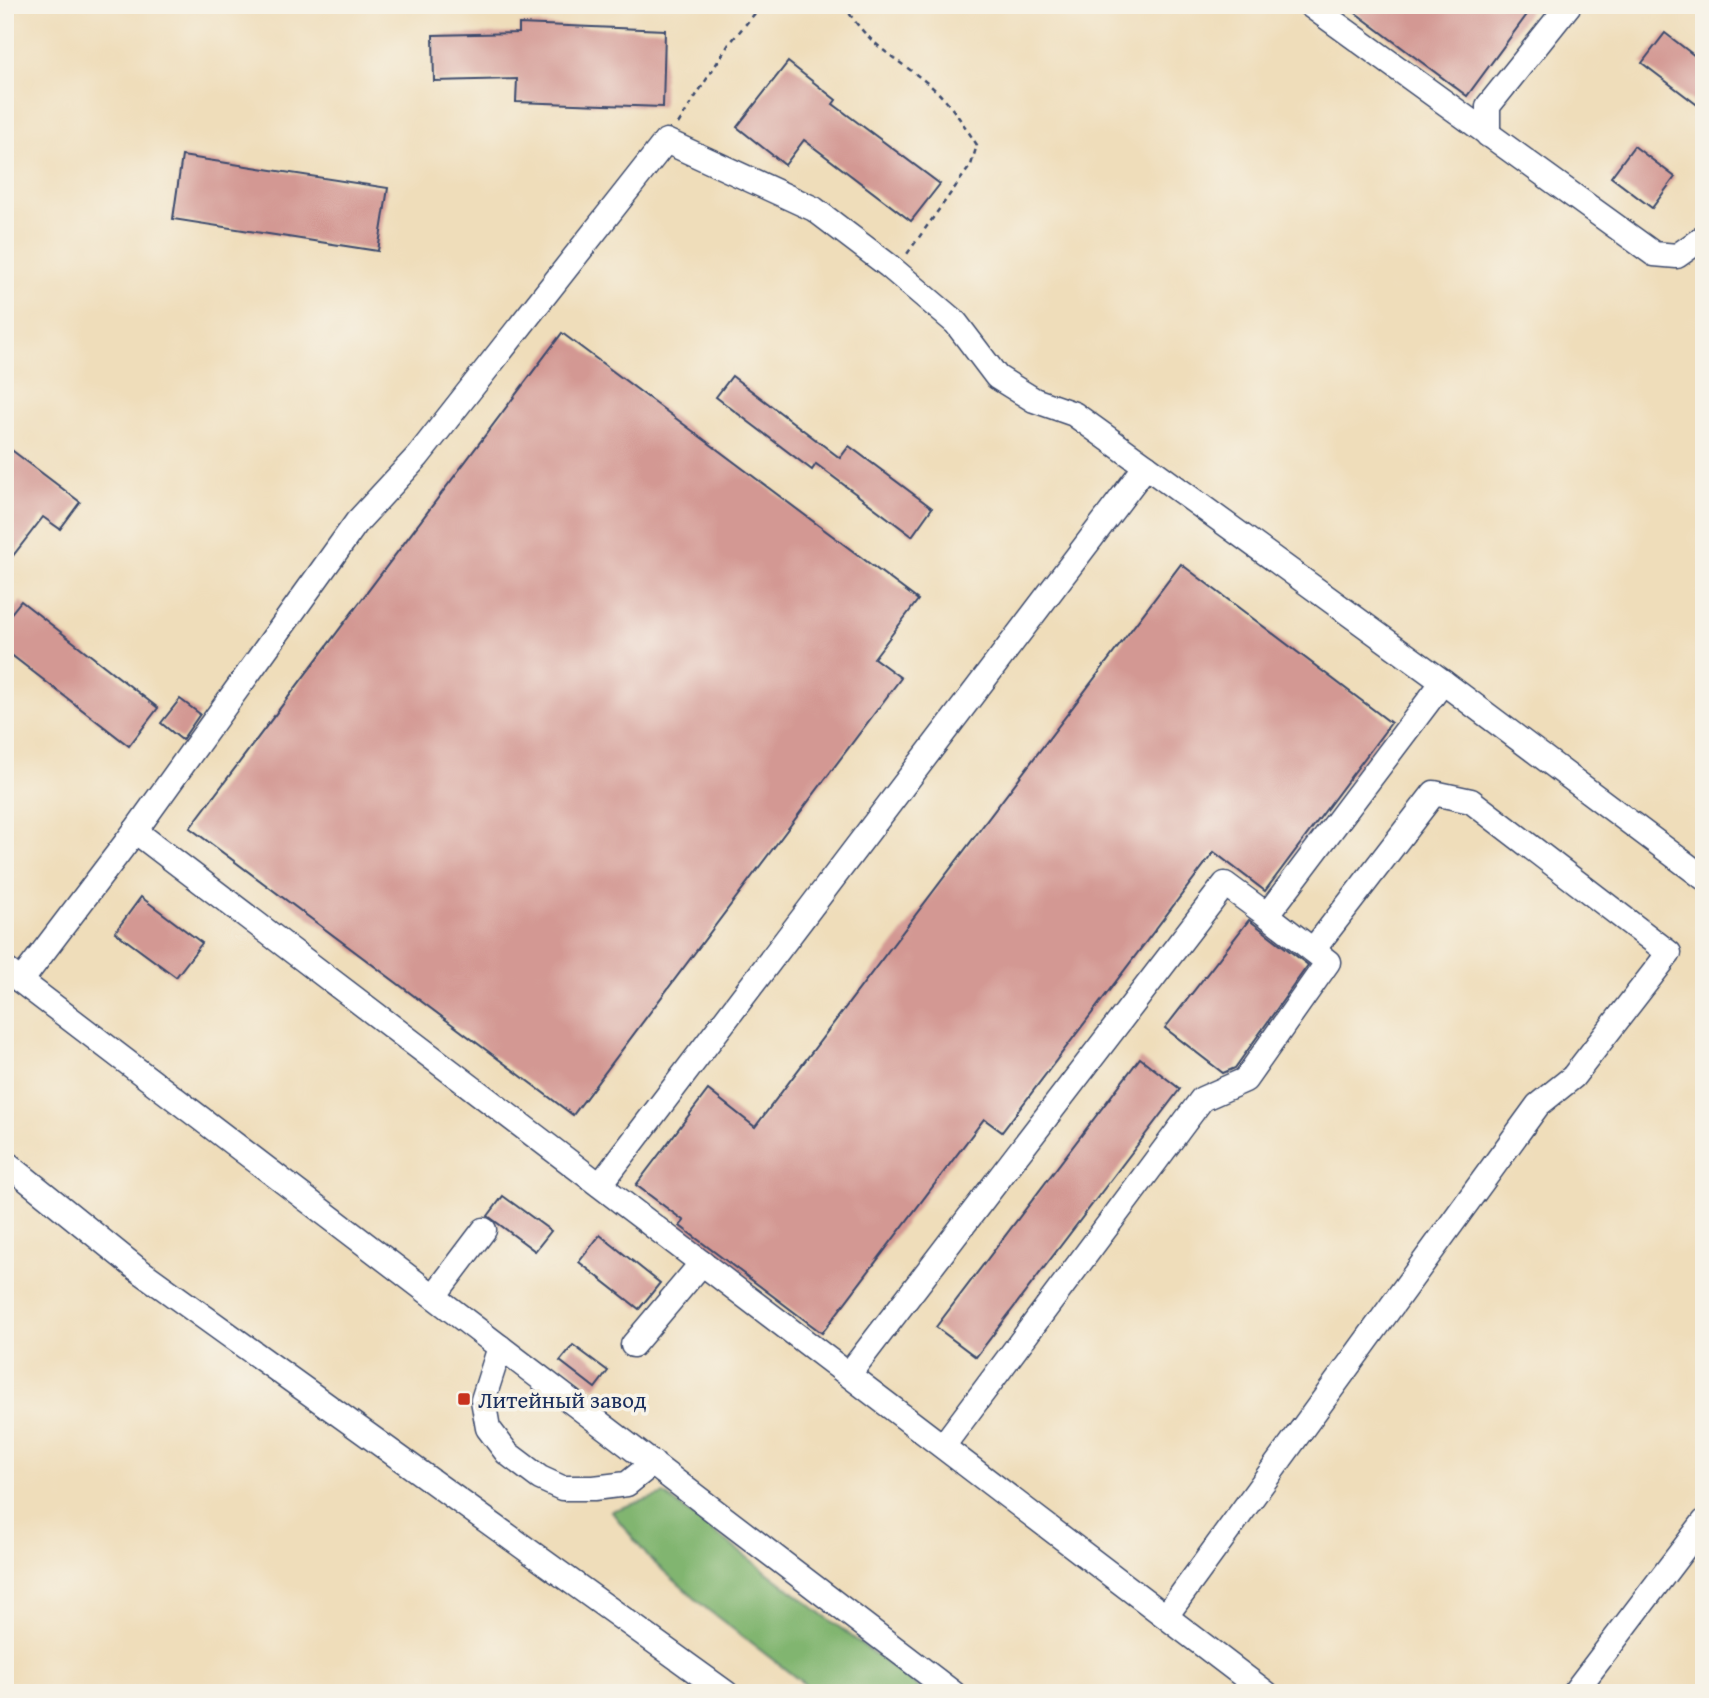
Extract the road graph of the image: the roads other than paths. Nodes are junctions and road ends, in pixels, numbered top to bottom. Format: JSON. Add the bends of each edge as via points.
{"nodes":[{"id":1,"x":1310,"y":5,"type":"edge"},
{"id":2,"x":1569,"y":5,"type":"edge"},
{"id":3,"x":1488,"y":135,"type":"junction"},
{"id":4,"x":1704,"y":237,"type":"edge"},
{"id":5,"x":1146,"y":466,"type":"junction"},
{"id":6,"x":1443,"y":682,"type":"junction"},
{"id":7,"x":135,"y":831,"type":"junction"},
{"id":8,"x":1704,"y":878,"type":"edge"},
{"id":9,"x":1267,"y":915,"type":"junction"},
{"id":10,"x":1313,"y":950,"type":"junction"},
{"id":11,"x":13,"y":975,"type":"edge"},
{"id":12,"x":5,"y":1162,"type":"edge"},
{"id":13,"x":600,"y":1185,"type":"junction"},
{"id":14,"x":484,"y":1230,"type":"dead end"},
{"id":15,"x":702,"y":1263,"type":"junction"},
{"id":16,"x":435,"y":1296,"type":"junction"},
{"id":17,"x":633,"y":1345,"type":"dead end"},
{"id":18,"x":500,"y":1347,"type":"junction"},
{"id":19,"x":849,"y":1374,"type":"junction"},
{"id":20,"x":943,"y":1446,"type":"junction"},
{"id":21,"x":653,"y":1463,"type":"junction"},
{"id":22,"x":1704,"y":1522,"type":"edge"},
{"id":23,"x":1166,"y":1616,"type":"junction"},
{"id":24,"x":726,"y":1693,"type":"edge"},
{"id":25,"x":953,"y":1693,"type":"edge"},
{"id":26,"x":1266,"y":1693,"type":"edge"},
{"id":27,"x":1574,"y":1693,"type":"edge"}],
"edges":[{"from":1,"to":3,"type":"street"},
{"from":2,"to":3,"type":"street","via":[[1488,106]]},
{"from":3,"to":4,"type":"street","via":[[1654,254],[1677,256]]},
{"from":5,"to":6,"type":"street"},
{"from":5,"to":7,"type":"street","via":[[1074,414],[1034,400],[997,377],[956,323],[814,209],[666,141],[418,456],[357,522]]},
{"from":5,"to":13,"type":"street"},
{"from":6,"to":8,"type":"street"},
{"from":6,"to":9,"type":"street"},
{"from":7,"to":11,"type":"street"},
{"from":7,"to":13,"type":"street"},
{"from":9,"to":10,"type":"street"},
{"from":9,"to":19,"type":"street","via":[[1225,884]]},
{"from":10,"to":20,"type":"street","via":[[1328,961],[1245,1080],[1202,1099]]},
{"from":10,"to":23,"type":"street","via":[[1434,793],[1471,801],[1669,953],[1573,1077],[1538,1105]]},
{"from":11,"to":16,"type":"street"},
{"from":12,"to":24,"type":"street","via":[[147,1276]]},
{"from":13,"to":15,"type":"street"},
{"from":14,"to":16,"type":"street"},
{"from":15,"to":17,"type":"street"},
{"from":15,"to":19,"type":"street"},
{"from":16,"to":18,"type":"street"},
{"from":18,"to":21,"type":"street"},
{"from":18,"to":21,"type":"street","via":[[483,1400],[488,1428],[507,1453],[562,1488],[627,1484]]},
{"from":19,"to":20,"type":"street"},
{"from":20,"to":23,"type":"street"},
{"from":21,"to":25,"type":"street"},
{"from":22,"to":27,"type":"street"},
{"from":23,"to":26,"type":"street"}]}
